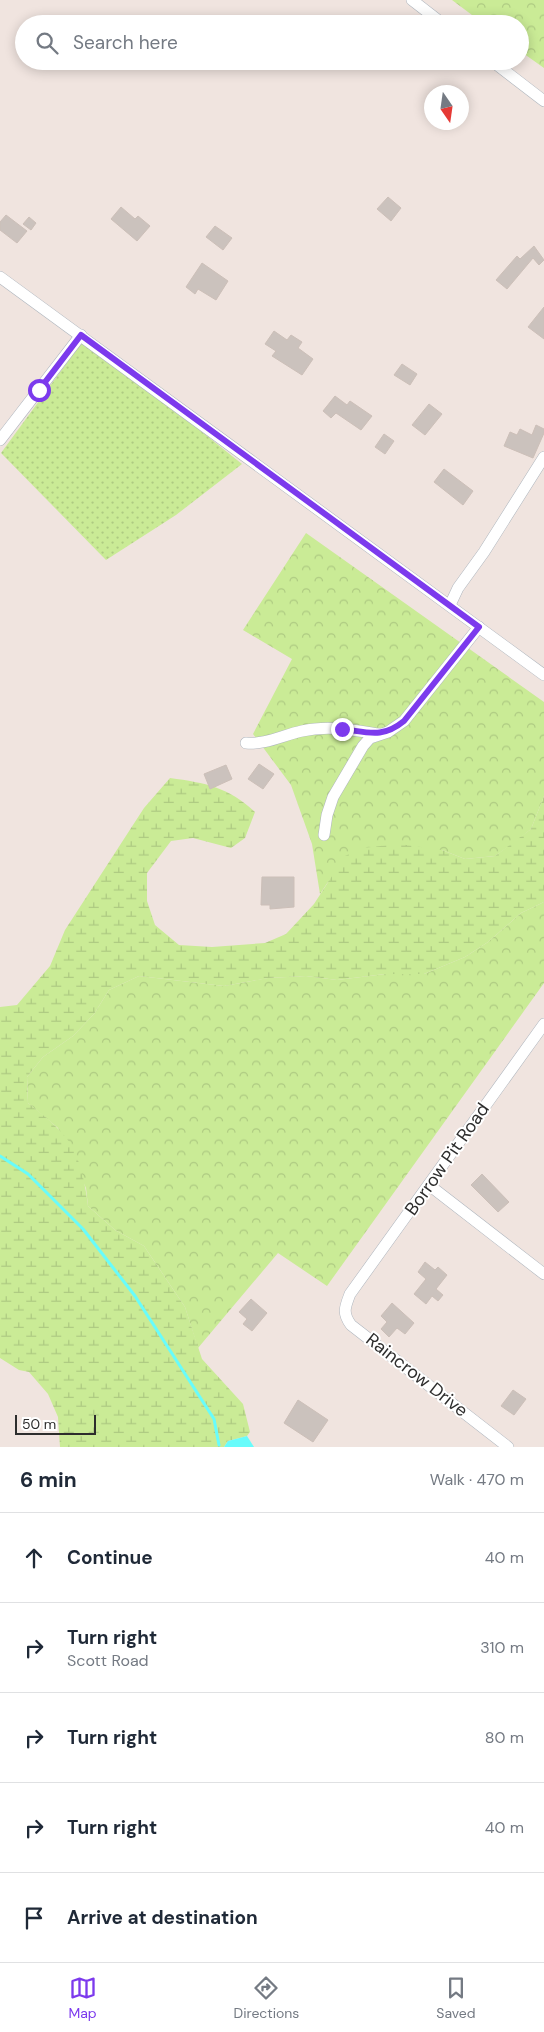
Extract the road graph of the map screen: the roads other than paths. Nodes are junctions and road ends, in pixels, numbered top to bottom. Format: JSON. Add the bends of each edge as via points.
{"nodes":[{"id":1,"x":412,"y":0,"type":"edge"},
{"id":2,"x":431,"y":15,"type":"edge"},
{"id":3,"x":504,"y":70,"type":"edge"},
{"id":4,"x":544,"y":101,"type":"edge"},
{"id":5,"x":0,"y":277,"type":"edge"},
{"id":6,"x":81,"y":335,"type":"junction"},
{"id":7,"x":0,"y":440,"type":"edge"},
{"id":8,"x":544,"y":457,"type":"edge"},
{"id":9,"x":450,"y":605,"type":"junction"},
{"id":10,"x":479,"y":627,"type":"junction"},
{"id":11,"x":544,"y":675,"type":"edge"},
{"id":12,"x":380,"y":734,"type":"junction"},
{"id":13,"x":246,"y":743,"type":"dead end"},
{"id":14,"x":324,"y":835,"type":"dead end"},
{"id":15,"x":544,"y":1024,"type":"edge"},
{"id":16,"x":429,"y":1185,"type":"junction"},
{"id":17,"x":544,"y":1274,"type":"edge"},
{"id":18,"x":350,"y":1294,"type":"joint"},
{"id":19,"x":508,"y":1447,"type":"edge"}],
"edges":[{"from":1,"to":2,"type":"street"},
{"from":3,"to":4,"type":"street"},
{"from":5,"to":6,"type":"street"},
{"from":6,"to":7,"type":"street"},
{"from":6,"to":9,"type":"street"},
{"from":8,"to":9,"type":"street"},
{"from":9,"to":10,"type":"street"},
{"from":10,"to":11,"type":"street"},
{"from":10,"to":12,"type":"street","via":[[404,721]]},
{"from":12,"to":13,"type":"street","via":[[322,728],[255,744]]},
{"from":12,"to":14,"type":"street","via":[[363,746],[333,797]]},
{"from":15,"to":16,"type":"street","name":"Borrow Pit Road"},
{"from":16,"to":17,"type":"street"},
{"from":16,"to":18,"type":"street","name":"Borrow Pit Road"},
{"from":18,"to":19,"type":"street","name":"Raincrow Drive","via":[[344,1308],[351,1325]]}]}
